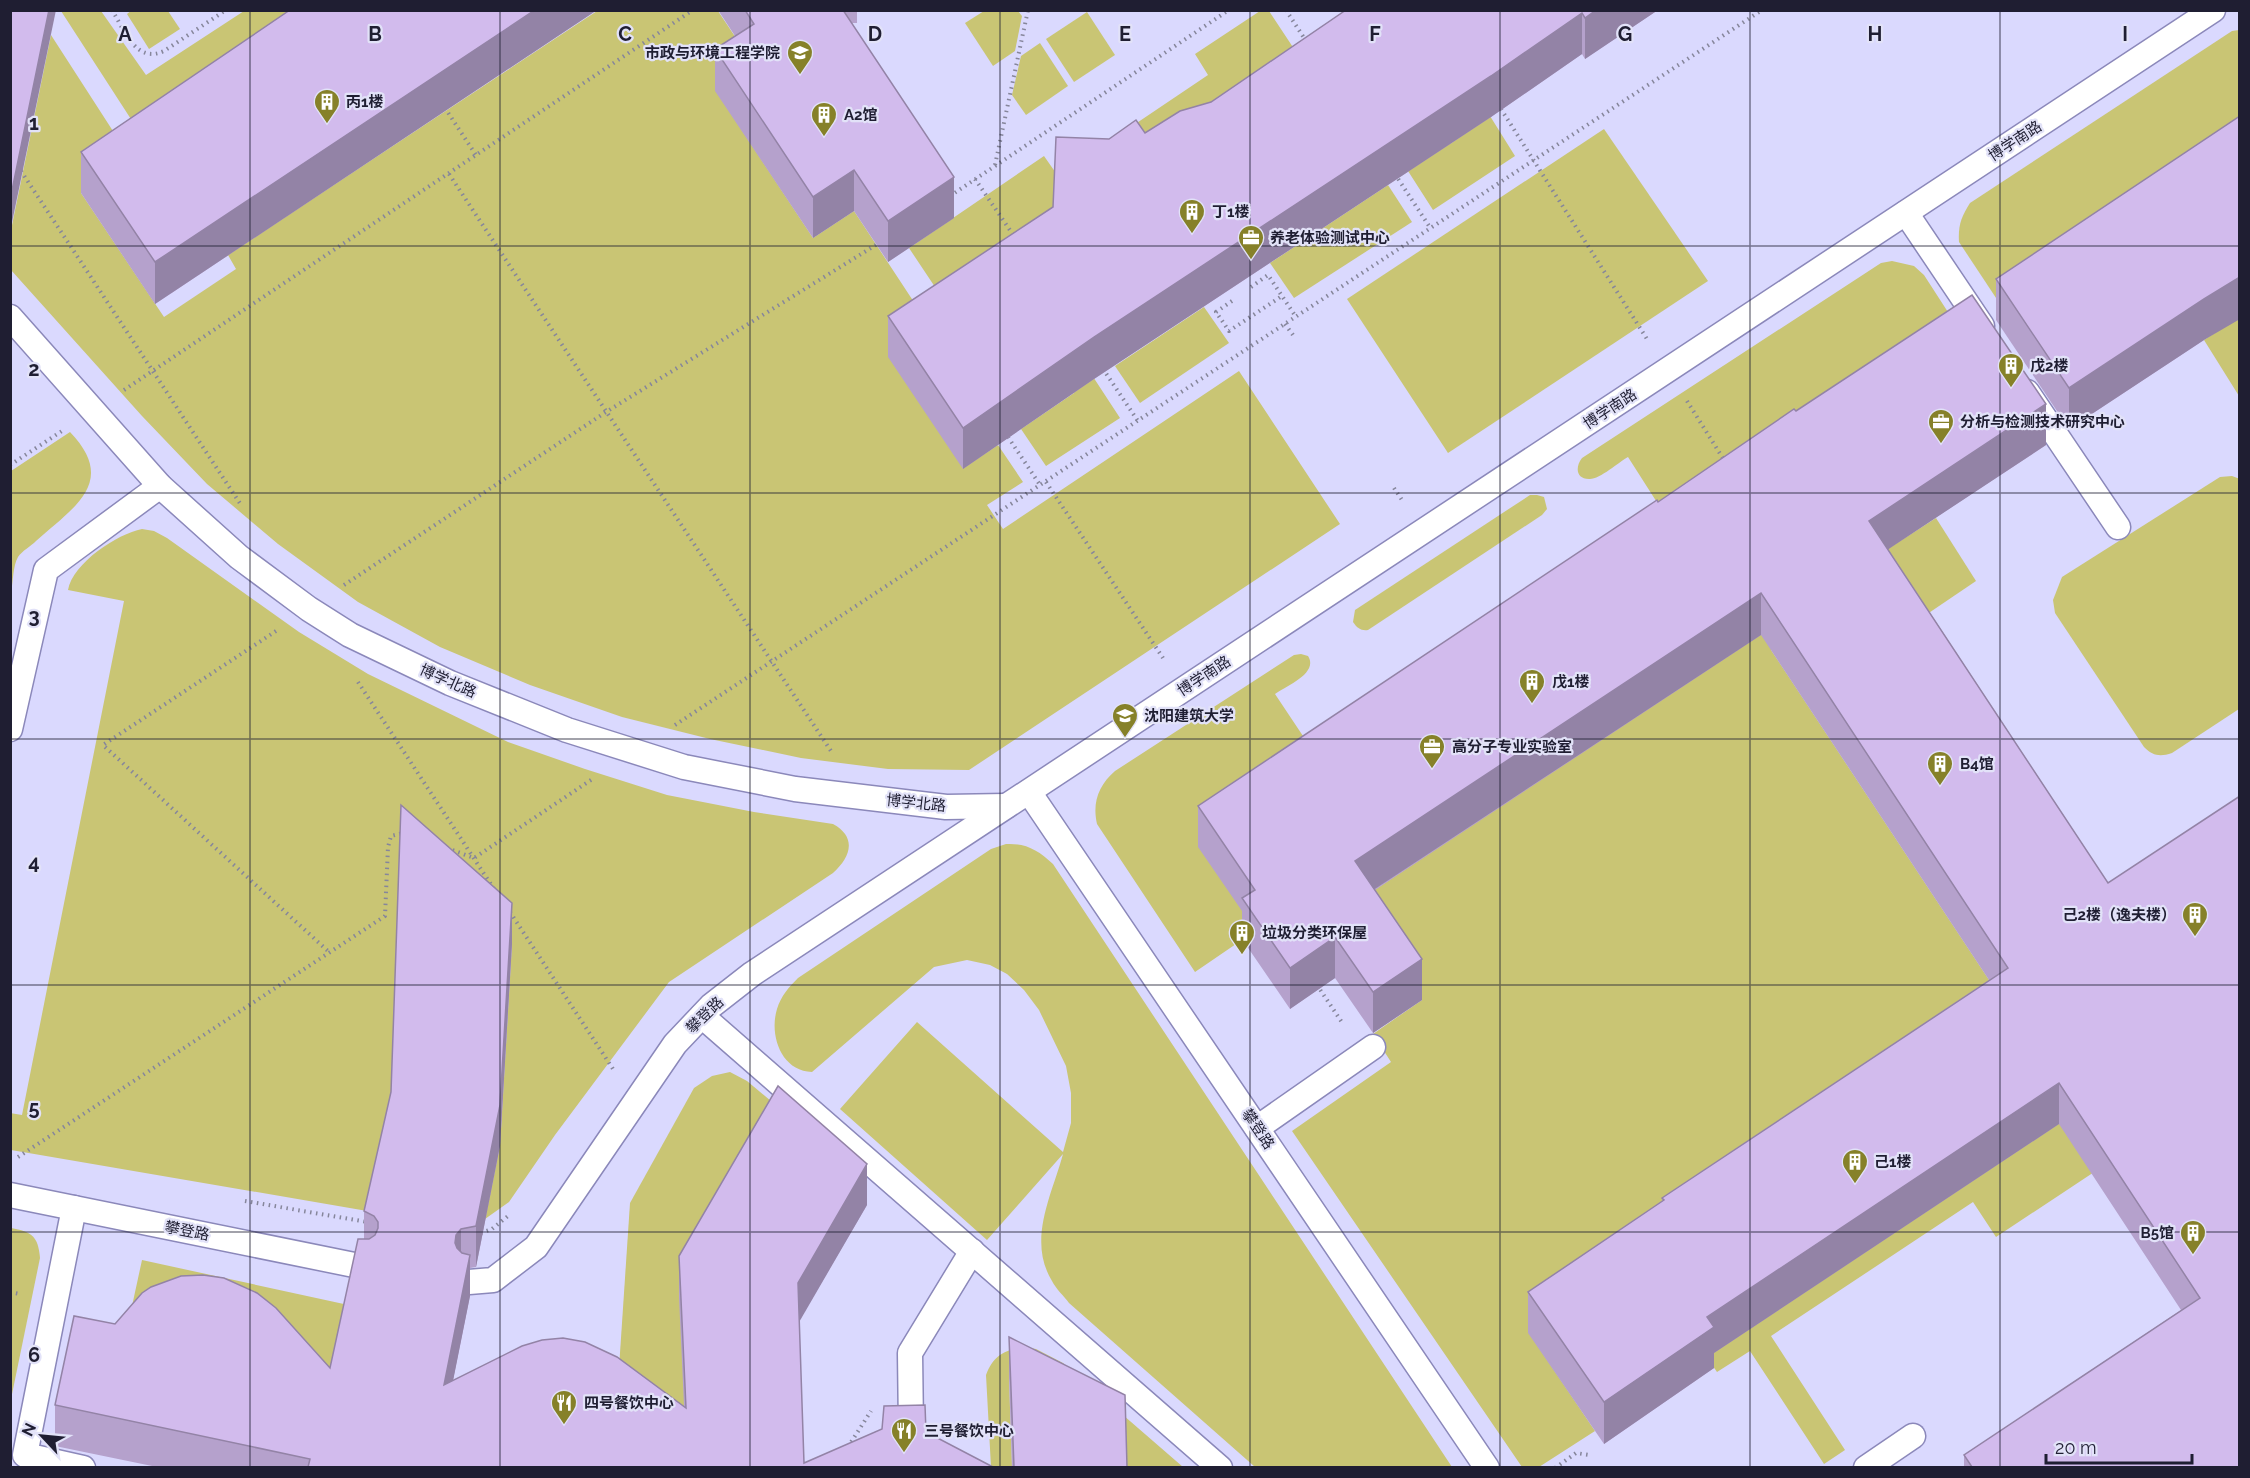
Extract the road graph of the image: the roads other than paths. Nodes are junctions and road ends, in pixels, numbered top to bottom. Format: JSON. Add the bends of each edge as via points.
{"nodes":[{"id":1,"x":2213,"y":10,"type":"edge"},
{"id":2,"x":1906,"y":213,"type":"junction"},
{"id":3,"x":10,"y":317,"type":"edge"},
{"id":4,"x":1992,"y":340,"type":"edge"},
{"id":5,"x":2012,"y":370,"type":"edge"},
{"id":6,"x":160,"y":486,"type":"junction"},
{"id":7,"x":2118,"y":527,"type":"dead end"},
{"id":8,"x":19,"y":646,"type":"edge"},
{"id":9,"x":10,"y":729,"type":"edge"},
{"id":10,"x":1029,"y":792,"type":"junction"},
{"id":11,"x":1006,"y":806,"type":"junction"},
{"id":12,"x":702,"y":1016,"type":"junction"},
{"id":13,"x":1368,"y":1051,"type":"road end"},
{"id":14,"x":1257,"y":1128,"type":"junction"},
{"id":15,"x":10,"y":1195,"type":"edge"},
{"id":16,"x":74,"y":1208,"type":"junction"},
{"id":17,"x":972,"y":1251,"type":"junction"},
{"id":18,"x":364,"y":1267,"type":"edge"},
{"id":19,"x":469,"y":1282,"type":"edge"},
{"id":20,"x":911,"y":1429,"type":"edge"},
{"id":21,"x":1913,"y":1436,"type":"dead end"},
{"id":22,"x":83,"y":1467,"type":"edge"},
{"id":23,"x":1220,"y":1467,"type":"edge"},
{"id":24,"x":1487,"y":1467,"type":"edge"},
{"id":25,"x":1866,"y":1467,"type":"edge"}],
"edges":[{"from":1,"to":2,"type":"lane","name":"博学南路"},
{"from":2,"to":4,"type":"lane"},
{"from":2,"to":10,"type":"lane","name":"博学南路"},
{"from":3,"to":6,"type":"lane","name":"博学北路"},
{"from":5,"to":7,"type":"lane"},
{"from":6,"to":8,"type":"lane","via":[[46,570]]},
{"from":6,"to":11,"type":"lane","name":"博学北路","via":[[239,557],[350,635],[450,683],[567,730],[695,769],[795,789],[946,807]]},
{"from":8,"to":9,"type":"lane"},
{"from":10,"to":11,"type":"lane","name":"博学南路"},
{"from":10,"to":14,"type":"lane","name":"攀登路"},
{"from":11,"to":12,"type":"lane","name":"攀登路","via":[[752,974]]},
{"from":12,"to":17,"type":"lane"},
{"from":12,"to":19,"type":"lane","name":"攀登路","via":[[675,1044],[536,1247],[493,1280]]},
{"from":13,"to":14,"type":"lane"},
{"from":14,"to":24,"type":"lane","name":"攀登路"},
{"from":15,"to":16,"type":"lane","name":"攀登路"},
{"from":16,"to":18,"type":"lane","name":"攀登路"},
{"from":16,"to":22,"type":"lane","via":[[25,1455]]},
{"from":17,"to":20,"type":"lane","via":[[910,1353]]},
{"from":17,"to":23,"type":"lane"},
{"from":21,"to":25,"type":"lane"}]}
